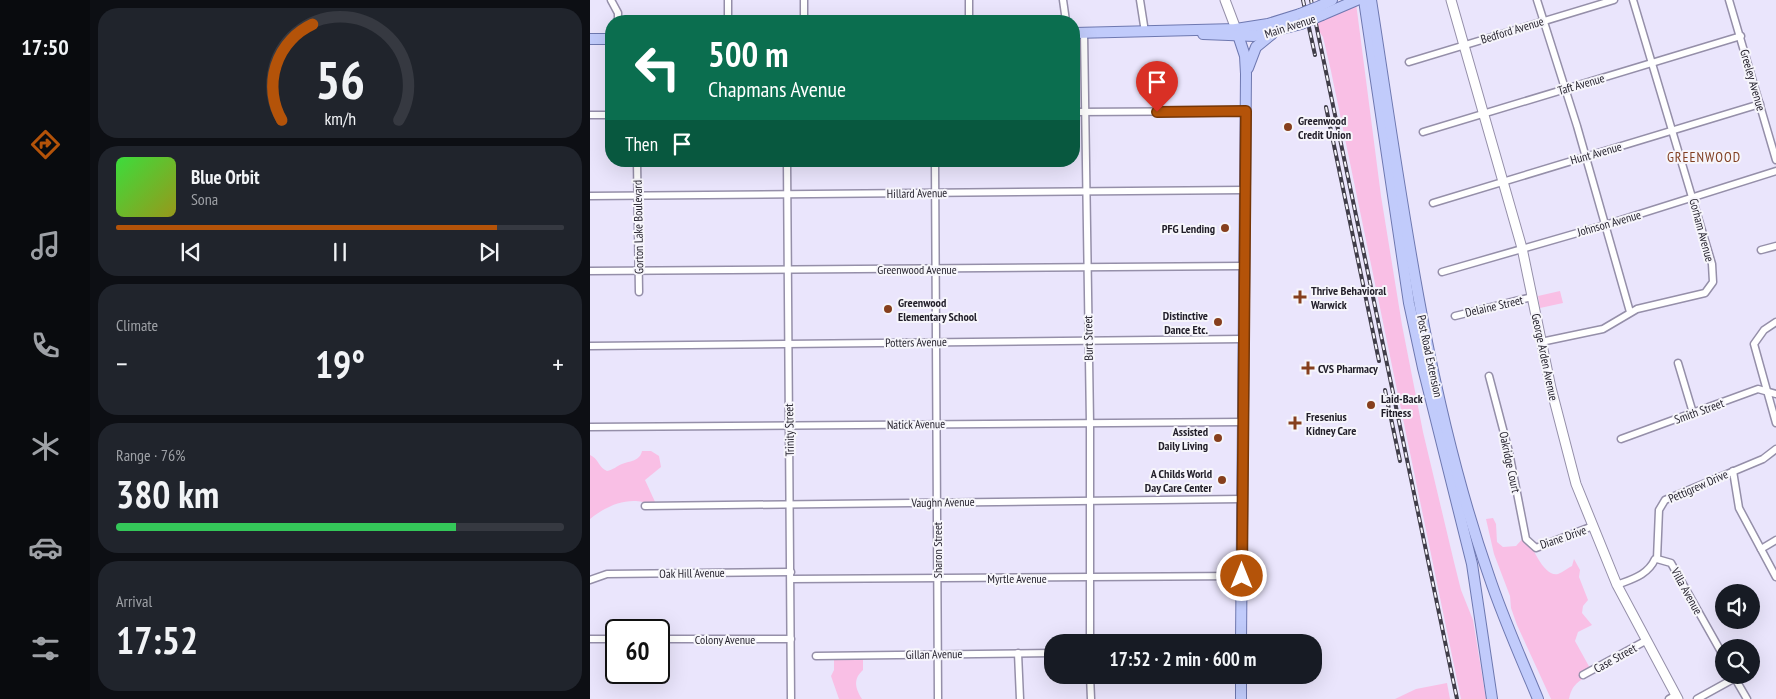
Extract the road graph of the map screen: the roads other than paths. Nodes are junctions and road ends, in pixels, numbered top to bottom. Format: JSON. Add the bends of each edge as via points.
{"nodes":[{"id":1,"x":611,"y":0,"type":"edge"},
{"id":2,"x":728,"y":0,"type":"edge"},
{"id":3,"x":804,"y":0,"type":"edge"},
{"id":4,"x":969,"y":0,"type":"edge"},
{"id":5,"x":1063,"y":0,"type":"edge"},
{"id":6,"x":1140,"y":0,"type":"edge"},
{"id":7,"x":1226,"y":0,"type":"edge"},
{"id":8,"x":1364,"y":0,"type":"edge"},
{"id":9,"x":1371,"y":0,"type":"edge"},
{"id":10,"x":1451,"y":0,"type":"edge"},
{"id":11,"x":1537,"y":0,"type":"edge"},
{"id":12,"x":1614,"y":0,"type":"edge"},
{"id":13,"x":1633,"y":0,"type":"edge"},
{"id":14,"x":1730,"y":0,"type":"edge"},
{"id":15,"x":1353,"y":1,"type":"edge"},
{"id":16,"x":1327,"y":4,"type":"edge"},
{"id":17,"x":618,"y":15,"type":"edge"},
{"id":18,"x":728,"y":15,"type":"edge"},
{"id":19,"x":804,"y":15,"type":"edge"},
{"id":20,"x":969,"y":15,"type":"edge"},
{"id":21,"x":1065,"y":15,"type":"edge"},
{"id":22,"x":1301,"y":19,"type":"junction"},
{"id":23,"x":1544,"y":21,"type":"junction"},
{"id":24,"x":1145,"y":32,"type":"junction"},
{"id":25,"x":1237,"y":32,"type":"junction"},
{"id":26,"x":1080,"y":33,"type":"edge"},
{"id":27,"x":1274,"y":33,"type":"junction"},
{"id":28,"x":1741,"y":36,"type":"junction"},
{"id":29,"x":590,"y":39,"type":"edge"},
{"id":30,"x":605,"y":39,"type":"edge"},
{"id":31,"x":1080,"y":44,"type":"edge"},
{"id":32,"x":1464,"y":45,"type":"junction"},
{"id":33,"x":1409,"y":62,"type":"dead end"},
{"id":34,"x":1654,"y":63,"type":"junction"},
{"id":35,"x":1246,"y":74,"type":"junction"},
{"id":36,"x":1565,"y":88,"type":"junction"},
{"id":37,"x":1760,"y":104,"type":"junction"},
{"id":38,"x":1246,"y":111,"type":"junction"},
{"id":39,"x":1080,"y":112,"type":"edge"},
{"id":40,"x":1086,"y":112,"type":"junction"},
{"id":41,"x":1483,"y":114,"type":"junction"},
{"id":42,"x":590,"y":115,"type":"edge"},
{"id":43,"x":605,"y":115,"type":"edge"},
{"id":44,"x":1673,"y":130,"type":"junction"},
{"id":45,"x":1423,"y":132,"type":"dead end"},
{"id":46,"x":1585,"y":156,"type":"junction"},
{"id":47,"x":1776,"y":160,"type":"edge"},
{"id":48,"x":637,"y":167,"type":"edge"},
{"id":49,"x":787,"y":167,"type":"edge"},
{"id":50,"x":935,"y":167,"type":"edge"},
{"id":51,"x":1776,"y":171,"type":"edge"},
{"id":52,"x":1502,"y":181,"type":"junction"},
{"id":53,"x":1244,"y":190,"type":"junction"},
{"id":54,"x":1086,"y":191,"type":"junction"},
{"id":55,"x":935,"y":193,"type":"junction"},
{"id":56,"x":787,"y":194,"type":"junction"},
{"id":57,"x":590,"y":196,"type":"edge"},
{"id":58,"x":638,"y":196,"type":"junction"},
{"id":59,"x":1693,"y":198,"type":"junction"},
{"id":60,"x":1433,"y":202,"type":"dead end"},
{"id":61,"x":1605,"y":225,"type":"junction"},
{"id":62,"x":1776,"y":246,"type":"edge"},
{"id":63,"x":1522,"y":248,"type":"junction"},
{"id":64,"x":1761,"y":250,"type":"dead end"},
{"id":65,"x":1243,"y":266,"type":"junction"},
{"id":66,"x":1086,"y":268,"type":"junction"},
{"id":67,"x":936,"y":269,"type":"junction"},
{"id":68,"x":788,"y":270,"type":"junction"},
{"id":69,"x":590,"y":271,"type":"edge"},
{"id":70,"x":639,"y":271,"type":"junction"},
{"id":71,"x":1442,"y":272,"type":"dead end"},
{"id":72,"x":639,"y":292,"type":"dead end"},
{"id":73,"x":1532,"y":297,"type":"junction"},
{"id":74,"x":1630,"y":312,"type":"junction"},
{"id":75,"x":1455,"y":316,"type":"dead end"},
{"id":76,"x":1776,"y":322,"type":"edge"},
{"id":77,"x":1243,"y":339,"type":"junction"},
{"id":78,"x":1088,"y":341,"type":"junction"},
{"id":79,"x":936,"y":342,"type":"junction"},
{"id":80,"x":1541,"y":342,"type":"junction"},
{"id":81,"x":788,"y":344,"type":"junction"},
{"id":82,"x":590,"y":346,"type":"edge"},
{"id":83,"x":1678,"y":363,"type":"dead end"},
{"id":84,"x":1489,"y":376,"type":"dead end"},
{"id":85,"x":1766,"y":391,"type":"junction"},
{"id":86,"x":1776,"y":394,"type":"edge"},
{"id":87,"x":1693,"y":412,"type":"junction"},
{"id":88,"x":1242,"y":422,"type":"junction"},
{"id":89,"x":1090,"y":423,"type":"junction"},
{"id":90,"x":1776,"y":423,"type":"edge"},
{"id":91,"x":936,"y":424,"type":"junction"},
{"id":92,"x":789,"y":426,"type":"junction"},
{"id":93,"x":590,"y":427,"type":"edge"},
{"id":94,"x":1621,"y":439,"type":"dead end"},
{"id":95,"x":1776,"y":449,"type":"edge"},
{"id":96,"x":1733,"y":471,"type":"junction"},
{"id":97,"x":1242,"y":499,"type":"junction"},
{"id":98,"x":1090,"y":501,"type":"junction"},
{"id":99,"x":937,"y":502,"type":"junction"},
{"id":100,"x":790,"y":504,"type":"junction"},
{"id":101,"x":645,"y":506,"type":"dead end"},
{"id":102,"x":1593,"y":526,"type":"junction"},
{"id":103,"x":1776,"y":540,"type":"edge"},
{"id":104,"x":1532,"y":546,"type":"joint"},
{"id":105,"x":1761,"y":549,"type":"junction"},
{"id":106,"x":1657,"y":559,"type":"junction"},
{"id":107,"x":791,"y":575,"type":"junction"},
{"id":108,"x":1242,"y":576,"type":"junction"},
{"id":109,"x":1090,"y":577,"type":"junction"},
{"id":110,"x":1776,"y":577,"type":"edge"},
{"id":111,"x":592,"y":578,"type":"edge"},
{"id":112,"x":937,"y":578,"type":"junction"},
{"id":113,"x":1617,"y":585,"type":"junction"},
{"id":114,"x":1090,"y":634,"type":"edge"},
{"id":115,"x":1241,"y":634,"type":"edge"},
{"id":116,"x":791,"y":638,"type":"junction"},
{"id":117,"x":590,"y":639,"type":"edge"},
{"id":118,"x":605,"y":639,"type":"edge"},
{"id":119,"x":670,"y":639,"type":"edge"},
{"id":120,"x":1647,"y":640,"type":"junction"},
{"id":121,"x":1715,"y":642,"type":"edge"},
{"id":122,"x":1018,"y":653,"type":"junction"},
{"id":123,"x":1044,"y":653,"type":"edge"},
{"id":124,"x":938,"y":654,"type":"junction"},
{"id":125,"x":816,"y":656,"type":"dead end"},
{"id":126,"x":1583,"y":675,"type":"dead end"},
{"id":127,"x":1090,"y":684,"type":"edge"},
{"id":128,"x":1241,"y":684,"type":"edge"},
{"id":129,"x":1721,"y":684,"type":"edge"},
{"id":130,"x":1738,"y":684,"type":"edge"},
{"id":131,"x":1674,"y":698,"type":"edge"},
{"id":132,"x":791,"y":699,"type":"edge"},
{"id":133,"x":938,"y":699,"type":"edge"},
{"id":134,"x":1020,"y":699,"type":"edge"},
{"id":135,"x":1091,"y":699,"type":"edge"},
{"id":136,"x":1241,"y":699,"type":"edge"},
{"id":137,"x":1492,"y":699,"type":"edge"},
{"id":138,"x":1538,"y":699,"type":"edge"},
{"id":139,"x":1697,"y":699,"type":"edge"},
{"id":140,"x":1746,"y":699,"type":"edge"}],
"edges":[{"from":1,"to":17,"type":"street"},
{"from":2,"to":18,"type":"street"},
{"from":3,"to":19,"type":"street"},
{"from":4,"to":20,"type":"street"},
{"from":5,"to":21,"type":"street"},
{"from":6,"to":24,"type":"street"},
{"from":7,"to":25,"type":"street"},
{"from":8,"to":137,"type":"main road","name":"Post Road Extension","via":[[1409,303],[1472,564]]},
{"from":9,"to":138,"type":"main road","name":"Post Road Extension","via":[[1415,282],[1448,434],[1489,576]]},
{"from":10,"to":32,"type":"street","name":"George Arden Avenue"},
{"from":11,"to":23,"type":"street"},
{"from":12,"to":23,"type":"street","name":"Bedford Avenue"},
{"from":13,"to":34,"type":"street","name":"Gorham Avenue"},
{"from":14,"to":28,"type":"street","name":"Greeley Avenue"},
{"from":15,"to":16,"type":"main road","name":"Main Avenue"},
{"from":16,"to":22,"type":"main road","name":"Main Avenue","bridge":true},
{"from":22,"to":25,"type":"main road","name":"Main Avenue"},
{"from":22,"to":27,"type":"main road","name":"Main Avenue"},
{"from":23,"to":32,"type":"street","name":"Bedford Avenue"},
{"from":23,"to":36,"type":"street"},
{"from":24,"to":25,"type":"main road","name":"Main Avenue"},
{"from":24,"to":26,"type":"main road","name":"Main Avenue"},
{"from":25,"to":27,"type":"main road","name":"Main Avenue"},
{"from":25,"to":35,"type":"main road","via":[[1245,56]]},
{"from":27,"to":35,"type":"main road","via":[[1256,47]]},
{"from":28,"to":34,"type":"street","name":"Taft Avenue"},
{"from":28,"to":37,"type":"street","name":"Greeley Avenue"},
{"from":29,"to":30,"type":"main road"},
{"from":31,"to":40,"type":"street","name":"Burt Street"},
{"from":32,"to":33,"type":"street","name":"Bedford Avenue"},
{"from":32,"to":41,"type":"street","name":"George Arden Avenue"},
{"from":34,"to":36,"type":"street","name":"Taft Avenue"},
{"from":34,"to":44,"type":"street","name":"Gorham Avenue"},
{"from":35,"to":38,"type":"main road"},
{"from":36,"to":41,"type":"street","name":"Taft Avenue"},
{"from":36,"to":46,"type":"street"},
{"from":37,"to":44,"type":"street","name":"Hunt Avenue"},
{"from":37,"to":47,"type":"street","name":"Greeley Avenue"},
{"from":38,"to":40,"type":"street"},
{"from":38,"to":53,"type":"main road"},
{"from":39,"to":40,"type":"street"},
{"from":40,"to":54,"type":"street","name":"Burt Street"},
{"from":41,"to":45,"type":"street","name":"Taft Avenue"},
{"from":41,"to":52,"type":"street","name":"George Arden Avenue"},
{"from":42,"to":43,"type":"street"},
{"from":44,"to":46,"type":"street","name":"Hunt Avenue"},
{"from":44,"to":59,"type":"street","name":"Gorham Avenue"},
{"from":46,"to":52,"type":"street","name":"Hunt Avenue"},
{"from":46,"to":61,"type":"street"},
{"from":48,"to":58,"type":"street","name":"Gorton Lake Boulevard"},
{"from":49,"to":56,"type":"street","name":"Trinity Street"},
{"from":50,"to":55,"type":"street","name":"Sharon Street"},
{"from":51,"to":59,"type":"street","name":"Johnson Avenue"},
{"from":52,"to":60,"type":"street","name":"Hunt Avenue"},
{"from":52,"to":63,"type":"street","name":"George Arden Avenue"},
{"from":53,"to":54,"type":"street","name":"Hillard Avenue"},
{"from":53,"to":65,"type":"main road"},
{"from":54,"to":55,"type":"street","name":"Hillard Avenue"},
{"from":54,"to":66,"type":"street","name":"Burt Street"},
{"from":55,"to":56,"type":"street","name":"Hillard Avenue"},
{"from":55,"to":67,"type":"street","name":"Sharon Street"},
{"from":56,"to":58,"type":"street","name":"Hillard Avenue"},
{"from":56,"to":68,"type":"street","name":"Trinity Street"},
{"from":57,"to":58,"type":"street","name":"Hillard Avenue"},
{"from":58,"to":70,"type":"street","name":"Gorton Lake Boulevard"},
{"from":59,"to":61,"type":"street","name":"Johnson Avenue"},
{"from":59,"to":74,"type":"street","name":"Gorham Avenue","via":[[1712,264],[1714,277],[1710,288],[1705,293]]},
{"from":61,"to":63,"type":"street","name":"Johnson Avenue"},
{"from":61,"to":74,"type":"street"},
{"from":62,"to":64,"type":"street"},
{"from":63,"to":71,"type":"street","name":"Johnson Avenue"},
{"from":63,"to":73,"type":"street","name":"George Arden Avenue"},
{"from":65,"to":66,"type":"street","name":"Greenwood Avenue"},
{"from":65,"to":77,"type":"main road"},
{"from":66,"to":67,"type":"street","name":"Greenwood Avenue"},
{"from":66,"to":78,"type":"street","name":"Burt Street"},
{"from":67,"to":68,"type":"street","name":"Greenwood Avenue"},
{"from":67,"to":79,"type":"street","name":"Sharon Street"},
{"from":68,"to":70,"type":"street","name":"Greenwood Avenue"},
{"from":68,"to":81,"type":"street","name":"Trinity Street"},
{"from":69,"to":70,"type":"street","name":"Greenwood Avenue"},
{"from":70,"to":72,"type":"street","name":"Gorton Lake Boulevard"},
{"from":73,"to":75,"type":"street","name":"Delaine Street"},
{"from":73,"to":80,"type":"street","name":"George Arden Avenue"},
{"from":74,"to":80,"type":"street","name":"Gorham Avenue","via":[[1602,329]]},
{"from":76,"to":85,"type":"street","via":[[1764,330],[1754,344]]},
{"from":77,"to":78,"type":"street","name":"Potters Avenue"},
{"from":77,"to":88,"type":"main road"},
{"from":78,"to":79,"type":"street","name":"Potters Avenue"},
{"from":78,"to":89,"type":"street","name":"Burt Street"},
{"from":79,"to":81,"type":"street","name":"Potters Avenue"},
{"from":79,"to":91,"type":"street","name":"Sharon Street"},
{"from":80,"to":102,"type":"street","name":"George Arden Avenue","via":[[1565,449]]},
{"from":81,"to":82,"type":"street","name":"Potters Avenue"},
{"from":81,"to":92,"type":"street","name":"Trinity Street"},
{"from":83,"to":87,"type":"street"},
{"from":84,"to":104,"type":"street","name":"Oakridge Court","via":[[1509,452],[1526,539]]},
{"from":85,"to":86,"type":"street","name":"Smith Street"},
{"from":85,"to":87,"type":"street","name":"Smith Street","via":[[1758,389]]},
{"from":85,"to":90,"type":"street"},
{"from":87,"to":94,"type":"street","name":"Smith Street"},
{"from":88,"to":89,"type":"street","name":"Natick Avenue"},
{"from":88,"to":97,"type":"main road"},
{"from":89,"to":91,"type":"street","name":"Natick Avenue"},
{"from":89,"to":98,"type":"street","name":"Burt Street"},
{"from":91,"to":92,"type":"street","name":"Natick Avenue"},
{"from":91,"to":99,"type":"street","name":"Sharon Street"},
{"from":92,"to":93,"type":"street","name":"Natick Avenue"},
{"from":92,"to":100,"type":"street","name":"Trinity Street"},
{"from":95,"to":96,"type":"street","name":"Pettigrew Drive","via":[[1763,459]]},
{"from":96,"to":105,"type":"street","via":[[1739,508]]},
{"from":96,"to":106,"type":"street","name":"Pettigrew Drive","via":[[1661,504],[1656,537]]},
{"from":97,"to":98,"type":"street","name":"Vaughn Avenue"},
{"from":97,"to":108,"type":"main road"},
{"from":98,"to":99,"type":"street","name":"Vaughn Avenue"},
{"from":98,"to":109,"type":"street","name":"Burt Street"},
{"from":99,"to":100,"type":"street","name":"Vaughn Avenue"},
{"from":99,"to":112,"type":"street","name":"Sharon Street"},
{"from":100,"to":101,"type":"street","name":"Vaughn Avenue"},
{"from":100,"to":107,"type":"street","name":"Trinity Street"},
{"from":102,"to":104,"type":"street","name":"Diane Drive","via":[[1536,548]]},
{"from":102,"to":113,"type":"street","name":"George Arden Avenue"},
{"from":103,"to":105,"type":"street"},
{"from":105,"to":110,"type":"street"},
{"from":106,"to":113,"type":"street","via":[[1643,574]]},
{"from":106,"to":121,"type":"street","name":"Villa Avenue","via":[[1671,563]]},
{"from":107,"to":111,"type":"street","name":"Oak Hill Avenue","via":[[606,574]]},
{"from":107,"to":112,"type":"street","name":"Myrtle Avenue"},
{"from":107,"to":116,"type":"street","name":"Trinity Street"},
{"from":108,"to":109,"type":"street","name":"Myrtle Avenue"},
{"from":108,"to":115,"type":"main road"},
{"from":109,"to":112,"type":"street","name":"Myrtle Avenue"},
{"from":109,"to":114,"type":"street","name":"Burt Street"},
{"from":112,"to":124,"type":"street","name":"Sharon Street"},
{"from":113,"to":120,"type":"street","name":"George Arden Avenue"},
{"from":116,"to":119,"type":"street","name":"Colony Avenue"},
{"from":116,"to":132,"type":"street","name":"Trinity Street"},
{"from":117,"to":118,"type":"street"},
{"from":120,"to":126,"type":"street","name":"Case Street"},
{"from":120,"to":131,"type":"street","name":"George Arden Avenue"},
{"from":122,"to":123,"type":"street","name":"Gillan Avenue"},
{"from":122,"to":124,"type":"street","name":"Gillan Avenue"},
{"from":122,"to":134,"type":"street"},
{"from":124,"to":125,"type":"street","name":"Gillan Avenue"},
{"from":124,"to":133,"type":"street","name":"Sharon Street"},
{"from":127,"to":135,"type":"street"},
{"from":128,"to":136,"type":"main road"},
{"from":129,"to":139,"type":"street"},
{"from":130,"to":140,"type":"street"}]}
